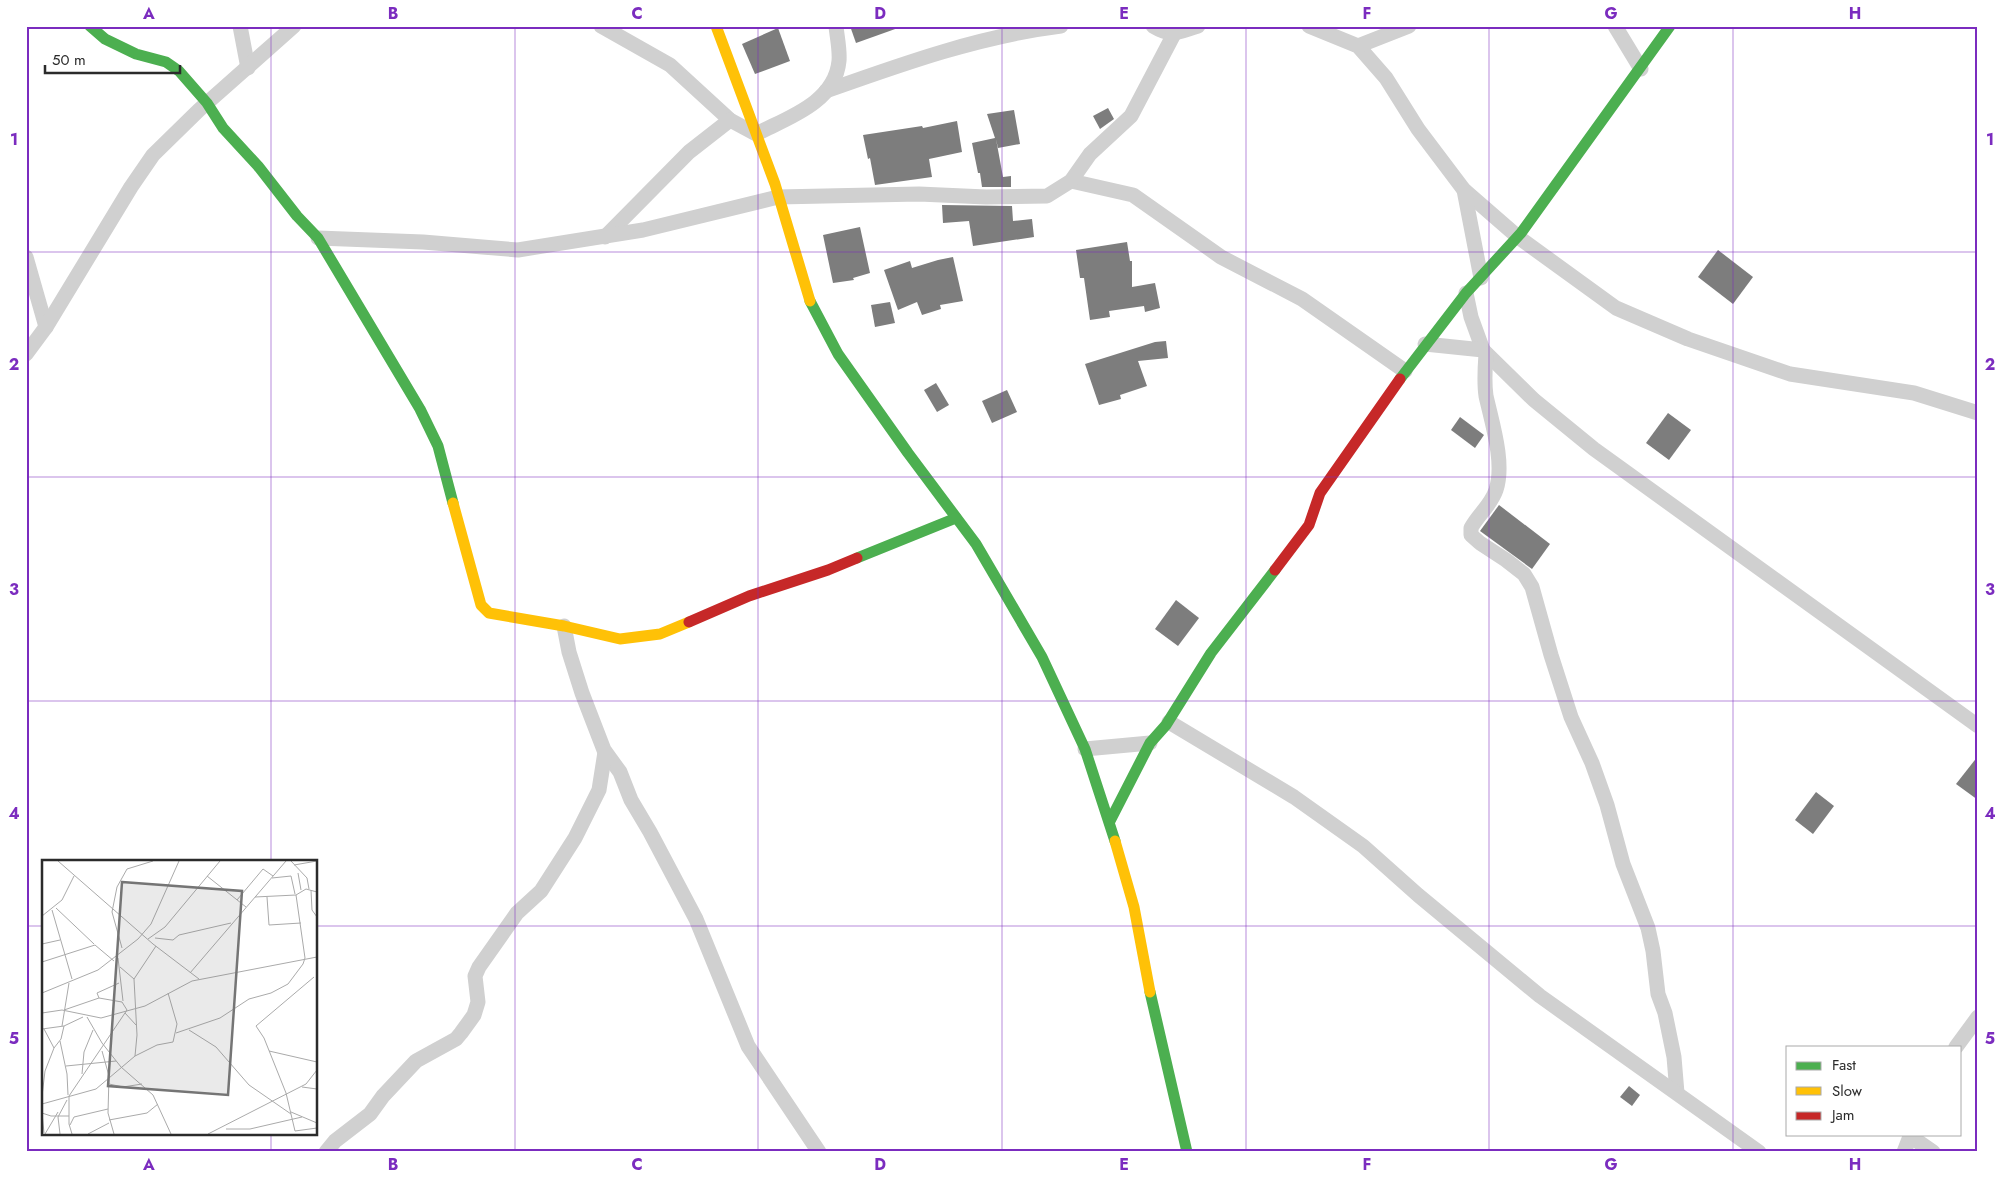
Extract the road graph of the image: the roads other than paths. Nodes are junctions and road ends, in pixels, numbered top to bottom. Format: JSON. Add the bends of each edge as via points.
{"nodes":[{"id":1,"x":90,"y":26,"type":"edge"},
{"id":2,"x":240,"y":26,"type":"edge"},
{"id":3,"x":294,"y":26,"type":"edge"},
{"id":4,"x":601,"y":26,"type":"edge"},
{"id":5,"x":716,"y":26,"type":"edge"},
{"id":6,"x":836,"y":26,"type":"edge"},
{"id":7,"x":1061,"y":26,"type":"edge"},
{"id":8,"x":1153,"y":26,"type":"edge"},
{"id":9,"x":1198,"y":26,"type":"edge"},
{"id":10,"x":1309,"y":26,"type":"edge"},
{"id":11,"x":1409,"y":26,"type":"edge"},
{"id":12,"x":1615,"y":26,"type":"edge"},
{"id":13,"x":1670,"y":26,"type":"edge"},
{"id":14,"x":1019,"y":30,"type":"edge"},
{"id":15,"x":1174,"y":34,"type":"junction"},
{"id":16,"x":1358,"y":46,"type":"junction"},
{"id":17,"x":248,"y":68,"type":"junction"},
{"id":18,"x":1641,"y":69,"type":"junction"},
{"id":19,"x":826,"y":91,"type":"junction"},
{"id":20,"x":207,"y":103,"type":"junction"},
{"id":21,"x":730,"y":120,"type":"junction"},
{"id":22,"x":756,"y":134,"type":"junction"},
{"id":23,"x":1071,"y":181,"type":"junction"},
{"id":24,"x":1464,"y":190,"type":"junction"},
{"id":25,"x":778,"y":197,"type":"junction"},
{"id":26,"x":605,"y":237,"type":"junction"},
{"id":27,"x":1518,"y":237,"type":"junction"},
{"id":28,"x":318,"y":238,"type":"junction"},
{"id":29,"x":26,"y":257,"type":"edge"},
{"id":30,"x":1481,"y":278,"type":"junction"},
{"id":31,"x":1466,"y":293,"type":"junction"},
{"id":32,"x":46,"y":327,"type":"junction"},
{"id":33,"x":1425,"y":344,"type":"junction"},
{"id":34,"x":1484,"y":352,"type":"junction"},
{"id":35,"x":26,"y":354,"type":"edge"},
{"id":36,"x":1405,"y":371,"type":"junction"},
{"id":37,"x":1978,"y":413,"type":"edge"},
{"id":38,"x":956,"y":518,"type":"junction"},
{"id":39,"x":564,"y":626,"type":"junction"},
{"id":40,"x":1169,"y":722,"type":"junction"},
{"id":41,"x":1978,"y":726,"type":"edge"},
{"id":42,"x":1150,"y":743,"type":"junction"},
{"id":43,"x":1084,"y":749,"type":"junction"},
{"id":44,"x":605,"y":752,"type":"junction"},
{"id":45,"x":1110,"y":821,"type":"junction"},
{"id":46,"x":1978,"y":1017,"type":"edge"},
{"id":47,"x":1957,"y":1046,"type":"edge"},
{"id":48,"x":1677,"y":1093,"type":"junction"},
{"id":49,"x":1911,"y":1136,"type":"edge"},
{"id":50,"x":1912,"y":1136,"type":"edge"},
{"id":51,"x":326,"y":1152,"type":"edge"},
{"id":52,"x":819,"y":1152,"type":"edge"},
{"id":53,"x":1187,"y":1152,"type":"edge"},
{"id":54,"x":1759,"y":1152,"type":"edge"},
{"id":55,"x":1904,"y":1152,"type":"edge"},
{"id":56,"x":1933,"y":1152,"type":"edge"}],
"edges":[{"from":1,"to":20,"type":"street","via":[[105,39],[136,54],[166,62],[179,71]]},
{"from":2,"to":17,"type":"street"},
{"from":3,"to":17,"type":"street"},
{"from":4,"to":21,"type":"street","via":[[670,65]]},
{"from":5,"to":22,"type":"street"},
{"from":6,"to":19,"type":"street","via":[[839,61],[834,80]]},
{"from":7,"to":14,"type":"street"},
{"from":8,"to":15,"type":"street","via":[[1166,34]]},
{"from":9,"to":15,"type":"street"},
{"from":10,"to":16,"type":"street"},
{"from":11,"to":16,"type":"street"},
{"from":12,"to":18,"type":"street"},
{"from":13,"to":18,"type":"street"},
{"from":14,"to":19,"type":"street","via":[[918,59]]},
{"from":15,"to":23,"type":"street","via":[[1131,116],[1090,154]]},
{"from":16,"to":24,"type":"street","via":[[1386,78],[1418,129]]},
{"from":17,"to":20,"type":"street"},
{"from":18,"to":27,"type":"street"},
{"from":19,"to":22,"type":"street","via":[[807,109]]},
{"from":20,"to":28,"type":"street","via":[[223,128]]},
{"from":20,"to":32,"type":"street","via":[[154,155]]},
{"from":21,"to":22,"type":"street"},
{"from":21,"to":26,"type":"street","via":[[689,152]]},
{"from":22,"to":25,"type":"street"},
{"from":23,"to":25,"type":"street","via":[[1047,196]]},
{"from":23,"to":36,"type":"street","via":[[1133,195],[1221,257],[1302,299]]},
{"from":24,"to":27,"type":"street"},
{"from":24,"to":30,"type":"street"},
{"from":25,"to":26,"type":"street"},
{"from":25,"to":38,"type":"street","via":[[810,302],[838,354]]},
{"from":26,"to":28,"type":"street","via":[[518,250]]},
{"from":27,"to":30,"type":"street"},
{"from":27,"to":37,"type":"street","via":[[1616,308],[1688,339],[1790,374],[1914,393]]},
{"from":28,"to":39,"type":"street","via":[[420,409],[438,446],[481,605],[489,613]]},
{"from":29,"to":32,"type":"street"},
{"from":30,"to":31,"type":"street"},
{"from":31,"to":33,"type":"street"},
{"from":31,"to":34,"type":"street"},
{"from":32,"to":35,"type":"street"},
{"from":33,"to":34,"type":"street"},
{"from":33,"to":36,"type":"street"},
{"from":34,"to":41,"type":"street","via":[[1534,400],[1594,450]]},
{"from":34,"to":48,"type":"street","via":[[1486,394],[1497,442],[1498,479],[1496,490],[1473,525],[1471,535],[1524,574],[1532,587],[1571,717],[1592,763],[1623,864],[1648,928],[1658,994],[1674,1057]]},
{"from":36,"to":40,"type":"street","via":[[1320,493],[1309,525],[1211,653]]},
{"from":38,"to":39,"type":"street","via":[[828,570],[749,596],[660,634],[620,639]]},
{"from":38,"to":43,"type":"street","via":[[976,544],[1042,657]]},
{"from":39,"to":44,"type":"street","via":[[582,694]]},
{"from":40,"to":42,"type":"street"},
{"from":40,"to":48,"type":"street","via":[[1294,797],[1363,846],[1540,996]]},
{"from":42,"to":43,"type":"street"},
{"from":42,"to":45,"type":"street"},
{"from":43,"to":45,"type":"street"},
{"from":44,"to":51,"type":"street","via":[[599,790],[575,838],[541,891],[517,913],[479,967],[475,976],[478,1002],[474,1015],[461,1034],[456,1040],[416,1061],[370,1114]]},
{"from":44,"to":52,"type":"street","via":[[620,772],[631,800],[696,919],[748,1046]]},
{"from":45,"to":53,"type":"street","via":[[1134,906],[1152,1005]]},
{"from":46,"to":47,"type":"street"},
{"from":48,"to":54,"type":"street"},
{"from":49,"to":55,"type":"street"},
{"from":50,"to":56,"type":"street"}]}
